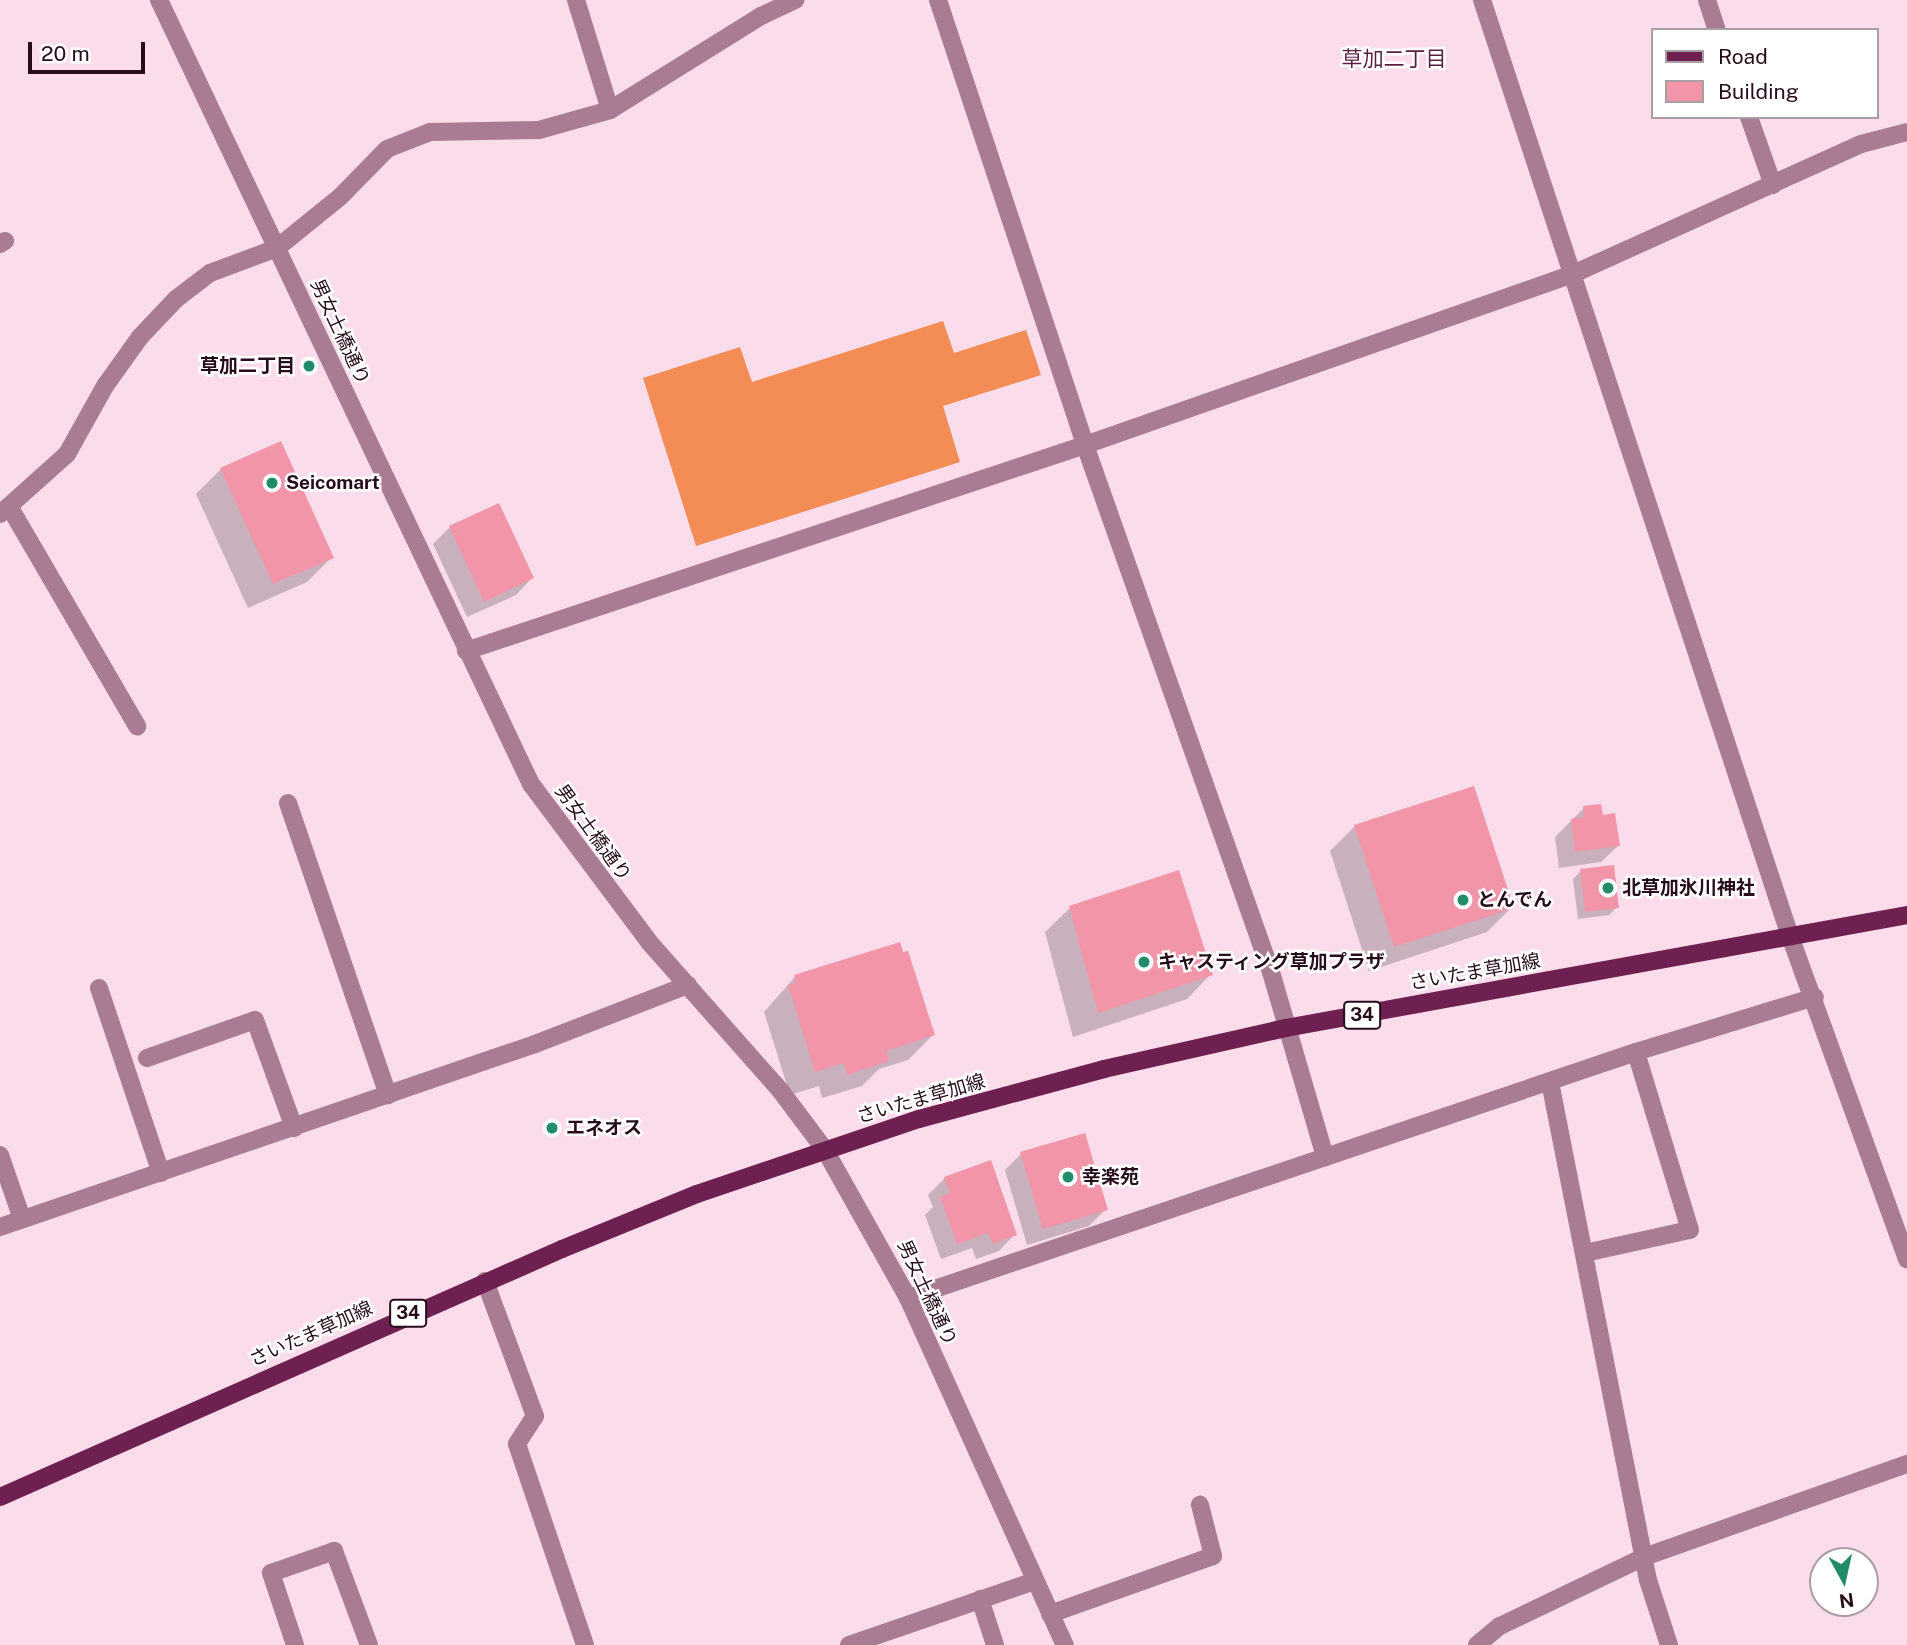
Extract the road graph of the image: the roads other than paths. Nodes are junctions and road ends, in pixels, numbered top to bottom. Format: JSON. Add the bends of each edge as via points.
{"nodes":[{"id":1,"x":159,"y":0,"type":"edge"},
{"id":2,"x":576,"y":0,"type":"edge"},
{"id":3,"x":796,"y":0,"type":"edge"},
{"id":4,"x":938,"y":0,"type":"edge"},
{"id":5,"x":1482,"y":0,"type":"edge"},
{"id":6,"x":1707,"y":0,"type":"edge"},
{"id":7,"x":1716,"y":28,"type":"edge"},
{"id":8,"x":610,"y":110,"type":"junction"},
{"id":9,"x":1750,"y":119,"type":"edge"},
{"id":10,"x":1907,"y":132,"type":"edge"},
{"id":11,"x":1773,"y":185,"type":"junction"},
{"id":12,"x":277,"y":248,"type":"junction"},
{"id":13,"x":1573,"y":274,"type":"junction"},
{"id":14,"x":1085,"y":445,"type":"junction"},
{"id":15,"x":5,"y":510,"type":"edge"},
{"id":16,"x":466,"y":652,"type":"junction"},
{"id":17,"x":137,"y":726,"type":"dead end"},
{"id":18,"x":288,"y":803,"type":"dead end"},
{"id":19,"x":1907,"y":915,"type":"edge"},
{"id":20,"x":1790,"y":936,"type":"junction"},
{"id":21,"x":688,"y":985,"type":"junction"},
{"id":22,"x":99,"y":988,"type":"dead end"},
{"id":23,"x":1815,"y":997,"type":"junction"},
{"id":24,"x":1286,"y":1028,"type":"junction"},
{"id":25,"x":1636,"y":1052,"type":"junction"},
{"id":26,"x":147,"y":1059,"type":"dead end"},
{"id":27,"x":1549,"y":1082,"type":"junction"},
{"id":28,"x":388,"y":1095,"type":"junction"},
{"id":29,"x":294,"y":1128,"type":"junction"},
{"id":30,"x":825,"y":1150,"type":"junction"},
{"id":31,"x":0,"y":1155,"type":"edge"},
{"id":32,"x":1325,"y":1157,"type":"junction"},
{"id":33,"x":161,"y":1173,"type":"junction"},
{"id":34,"x":22,"y":1219,"type":"junction"},
{"id":35,"x":0,"y":1227,"type":"edge"},
{"id":36,"x":1585,"y":1253,"type":"junction"},
{"id":37,"x":1907,"y":1259,"type":"edge"},
{"id":38,"x":485,"y":1281,"type":"junction"},
{"id":39,"x":908,"y":1298,"type":"junction"},
{"id":40,"x":1907,"y":1464,"type":"edge"},
{"id":41,"x":0,"y":1497,"type":"edge"},
{"id":42,"x":1200,"y":1505,"type":"dead end"},
{"id":43,"x":1644,"y":1557,"type":"junction"},
{"id":44,"x":1035,"y":1581,"type":"junction"},
{"id":45,"x":980,"y":1599,"type":"junction"},
{"id":46,"x":1051,"y":1614,"type":"junction"},
{"id":47,"x":1480,"y":1644,"type":"edge"},
{"id":48,"x":295,"y":1645,"type":"edge"},
{"id":49,"x":369,"y":1645,"type":"edge"},
{"id":50,"x":585,"y":1645,"type":"edge"},
{"id":51,"x":849,"y":1645,"type":"edge"},
{"id":52,"x":995,"y":1645,"type":"edge"},
{"id":53,"x":1065,"y":1645,"type":"edge"},
{"id":54,"x":1669,"y":1645,"type":"edge"}],
"edges":[{"from":1,"to":12,"type":"street","name":"男女土橋通り"},
{"from":2,"to":8,"type":"street"},
{"from":3,"to":8,"type":"street","via":[[761,16]]},
{"from":4,"to":14,"type":"street"},
{"from":5,"to":13,"type":"street"},
{"from":6,"to":7,"type":"street"},
{"from":8,"to":12,"type":"street","via":[[539,130],[430,132],[387,149],[340,197]]},
{"from":9,"to":11,"type":"street"},
{"from":10,"to":11,"type":"street","via":[[1861,144]]},
{"from":11,"to":13,"type":"street"},
{"from":12,"to":15,"type":"street","via":[[211,273],[176,299],[140,337],[105,386],[67,454]]},
{"from":12,"to":16,"type":"street","name":"男女土橋通り"},
{"from":13,"to":14,"type":"street"},
{"from":13,"to":20,"type":"street"},
{"from":14,"to":16,"type":"street"},
{"from":14,"to":24,"type":"street","via":[[1271,972]]},
{"from":15,"to":17,"type":"street"},
{"from":16,"to":21,"type":"street","name":"男女土橋通り","via":[[531,784],[577,850]]},
{"from":18,"to":28,"type":"street"},
{"from":19,"to":20,"type":"main road","name":"さいたま草加線","number":"34"},
{"from":20,"to":23,"type":"street"},
{"from":20,"to":24,"type":"main road","name":"さいたま草加線","number":"34"},
{"from":21,"to":28,"type":"street"},
{"from":21,"to":30,"type":"street","name":"男女土橋通り","via":[[780,1090]]},
{"from":22,"to":33,"type":"street"},
{"from":23,"to":25,"type":"street"},
{"from":23,"to":37,"type":"street"},
{"from":24,"to":30,"type":"main road","name":"さいたま草加線","number":"34","via":[[1104,1069]]},
{"from":24,"to":32,"type":"street"},
{"from":25,"to":27,"type":"street"},
{"from":25,"to":36,"type":"street","via":[[1690,1230]]},
{"from":26,"to":29,"type":"street","via":[[255,1020]]},
{"from":27,"to":32,"type":"street"},
{"from":27,"to":36,"type":"street"},
{"from":28,"to":29,"type":"street"},
{"from":29,"to":33,"type":"street"},
{"from":30,"to":38,"type":"main road","name":"さいたま草加線","number":"34","via":[[697,1194]]},
{"from":30,"to":39,"type":"street","name":"男女土橋通り"},
{"from":31,"to":34,"type":"street"},
{"from":32,"to":39,"type":"street"},
{"from":33,"to":34,"type":"street"},
{"from":34,"to":35,"type":"street"},
{"from":36,"to":43,"type":"street"},
{"from":38,"to":41,"type":"main road","name":"さいたま草加線","number":"34"},
{"from":38,"to":50,"type":"street","via":[[534,1416],[517,1444]]},
{"from":39,"to":44,"type":"street","name":"男女土橋通り"},
{"from":40,"to":43,"type":"street"},
{"from":42,"to":46,"type":"street","via":[[1213,1556]]},
{"from":43,"to":47,"type":"street","via":[[1500,1626]]},
{"from":43,"to":54,"type":"street"},
{"from":44,"to":45,"type":"street"},
{"from":44,"to":46,"type":"street","name":"男女土橋通り"},
{"from":45,"to":51,"type":"street"},
{"from":45,"to":52,"type":"street"},
{"from":46,"to":53,"type":"street","name":"男女土橋通り"},
{"from":48,"to":49,"type":"street","via":[[271,1573],[334,1551]]}]}
